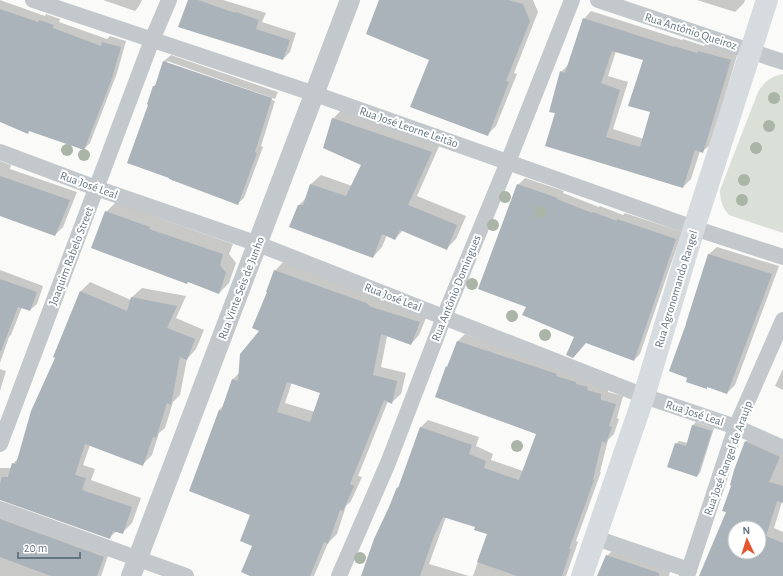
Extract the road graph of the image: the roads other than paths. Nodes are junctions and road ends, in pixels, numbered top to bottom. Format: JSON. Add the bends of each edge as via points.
{"nodes":[{"id":1,"x":34,"y":0,"type":"edge"},
{"id":2,"x":169,"y":0,"type":"edge"},
{"id":3,"x":350,"y":0,"type":"edge"},
{"id":4,"x":572,"y":0,"type":"edge"},
{"id":5,"x":598,"y":0,"type":"edge"},
{"id":6,"x":766,"y":0,"type":"edge"},
{"id":7,"x":152,"y":40,"type":"junction"},
{"id":8,"x":751,"y":50,"type":"junction"},
{"id":9,"x":783,"y":62,"type":"edge"},
{"id":10,"x":315,"y":94,"type":"junction"},
{"id":11,"x":0,"y":152,"type":"edge"},
{"id":12,"x":508,"y":162,"type":"junction"},
{"id":13,"x":96,"y":188,"type":"junction"},
{"id":14,"x":694,"y":228,"type":"junction"},
{"id":15,"x":258,"y":244,"type":"junction"},
{"id":16,"x":783,"y":257,"type":"edge"},
{"id":17,"x":444,"y":317,"type":"junction"},
{"id":18,"x":783,"y":320,"type":"edge"},
{"id":19,"x":644,"y":396,"type":"junction"},
{"id":20,"x":736,"y":427,"type":"junction"},
{"id":21,"x":0,"y":444,"type":"edge"},
{"id":22,"x":783,"y":448,"type":"edge"},
{"id":23,"x":0,"y":509,"type":"edge"},
{"id":24,"x":596,"y":538,"type":"junction"},
{"id":25,"x":134,"y":567,"type":"edge"},
{"id":26,"x":688,"y":573,"type":"edge"},
{"id":27,"x":186,"y":576,"type":"edge"},
{"id":28,"x":340,"y":576,"type":"edge"},
{"id":29,"x":582,"y":576,"type":"edge"}],
"edges":[{"from":1,"to":7,"type":"street","name":"Rua José Leorne Leitão"},
{"from":2,"to":7,"type":"street","name":"Joaquim Rabelo Street"},
{"from":3,"to":10,"type":"street","name":"Rua Vinte Seis de Junho"},
{"from":4,"to":12,"type":"street","name":"Rua Antônio Domingues"},
{"from":5,"to":8,"type":"street","name":"Rua Antônio Queiroz"},
{"from":6,"to":8,"type":"main road","name":"Rua Agronomando Rangel"},
{"from":7,"to":10,"type":"street","name":"Rua José Leorne Leitão"},
{"from":7,"to":13,"type":"street","name":"Joaquim Rabelo Street"},
{"from":8,"to":9,"type":"street","name":"Rua Antônio Queiroz"},
{"from":8,"to":14,"type":"main road","name":"Rua Agronomando Rangel"},
{"from":10,"to":12,"type":"street","name":"Rua José Leorne Leitão"},
{"from":10,"to":15,"type":"street","name":"Rua Vinte Seis de Junho"},
{"from":11,"to":13,"type":"street","name":"Rua José Leal"},
{"from":12,"to":14,"type":"street","name":"Rua José Leorne Leitão"},
{"from":12,"to":17,"type":"street","name":"Rua Antônio Domingues"},
{"from":13,"to":15,"type":"street","name":"Rua José Leal"},
{"from":13,"to":21,"type":"street","name":"Joaquim Rabelo Street"},
{"from":14,"to":16,"type":"street","name":"Rua José Leorne Leitão"},
{"from":14,"to":19,"type":"main road","name":"Rua Agronomando Rangel"},
{"from":15,"to":17,"type":"street","name":"Rua José Leal"},
{"from":15,"to":25,"type":"street","name":"Rua Vinte Seis de Junho"},
{"from":17,"to":19,"type":"street","name":"Rua José Leal"},
{"from":17,"to":28,"type":"street","name":"Rua Antônio Domingues","via":[[388,463]]},
{"from":18,"to":20,"type":"street","name":"Rua José Rangel de Araujp"},
{"from":19,"to":20,"type":"street","name":"Rua José Leal"},
{"from":19,"to":24,"type":"main road","name":"Rua Agronomando Rangel"},
{"from":20,"to":22,"type":"street","name":"Rua José Leal"},
{"from":20,"to":26,"type":"street","name":"Rua José Rangel de Araujp"},
{"from":23,"to":25,"type":"street"},
{"from":24,"to":26,"type":"street"},
{"from":24,"to":29,"type":"main road","name":"Rua Agronomando Rangel"},
{"from":25,"to":27,"type":"street"}]}
